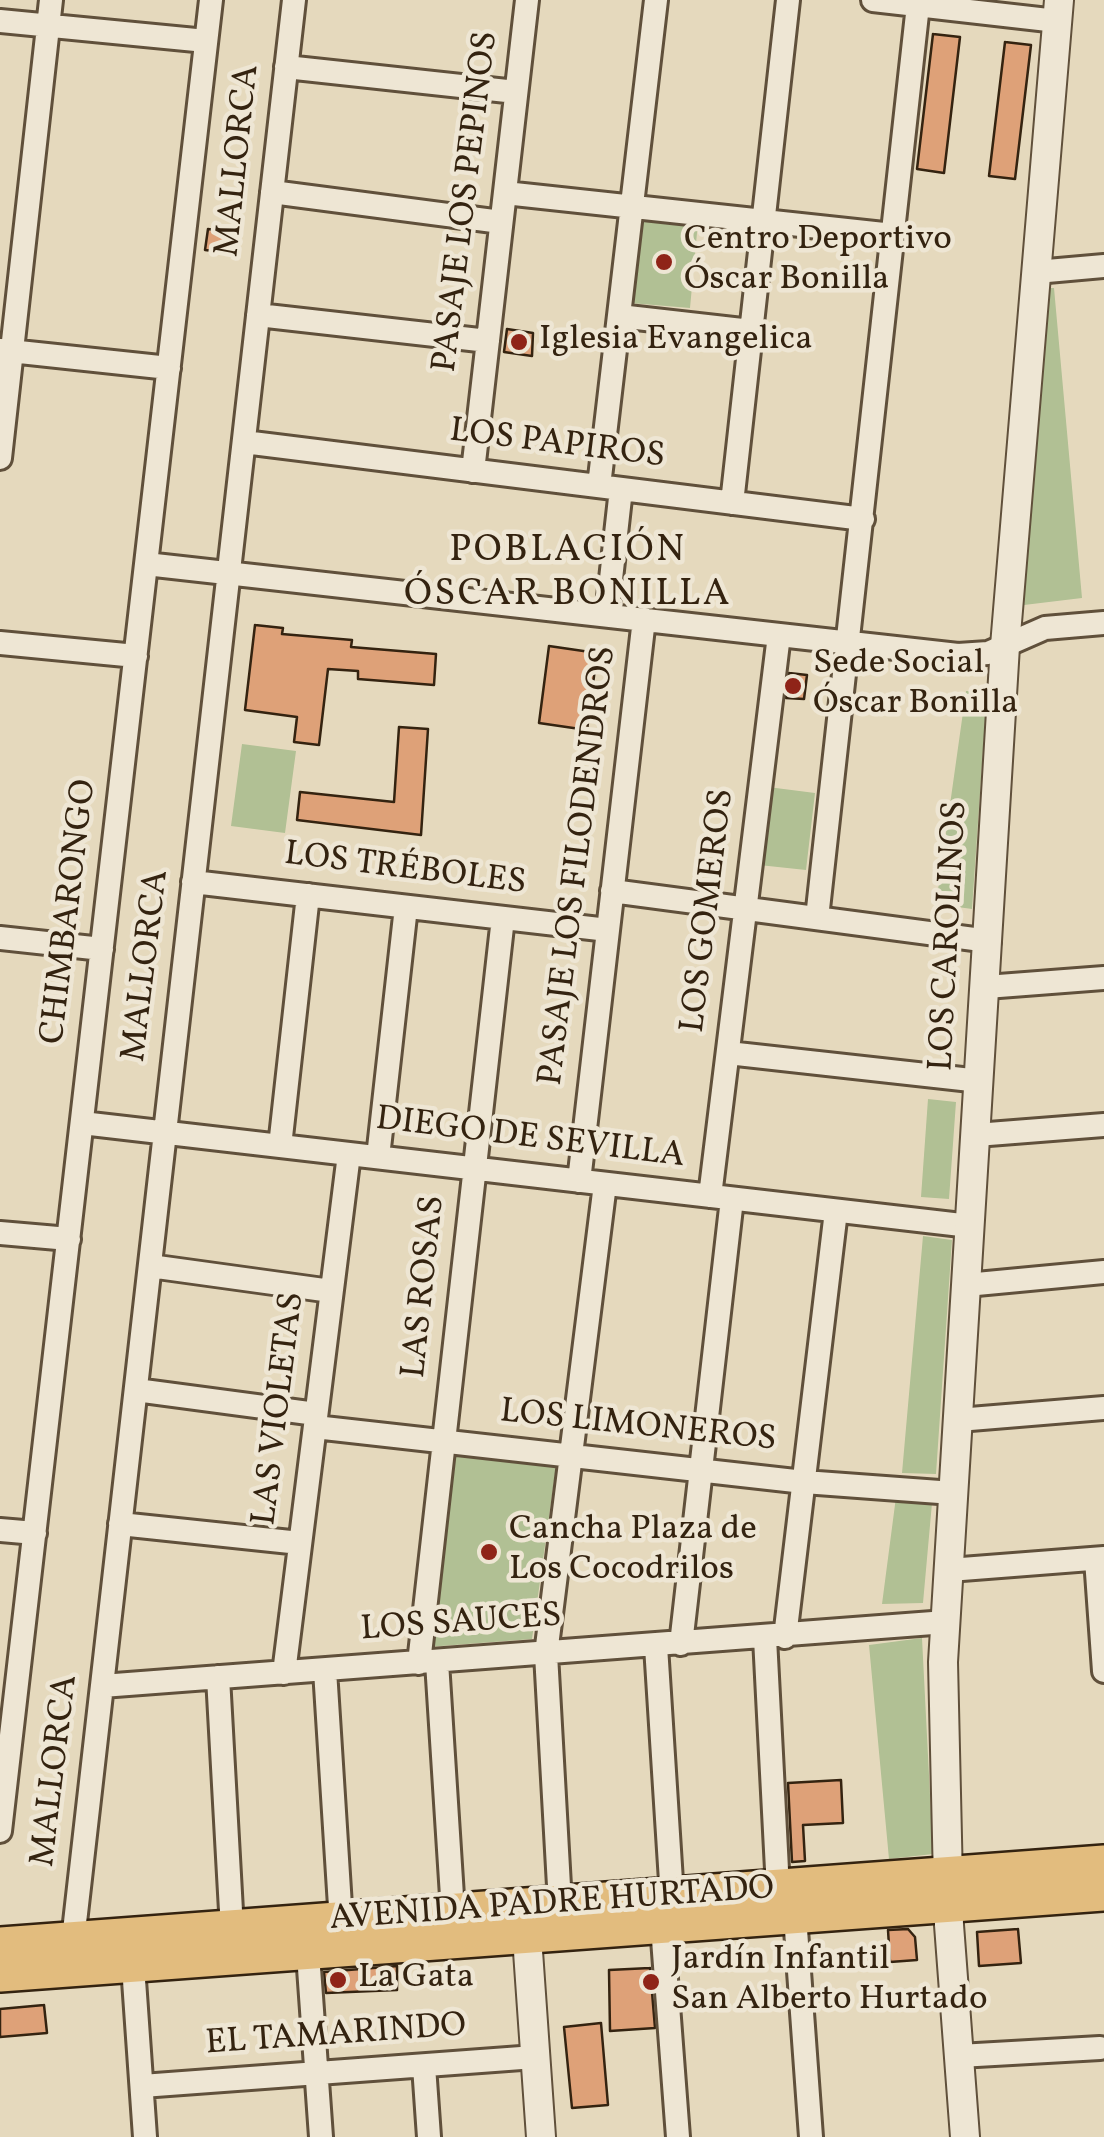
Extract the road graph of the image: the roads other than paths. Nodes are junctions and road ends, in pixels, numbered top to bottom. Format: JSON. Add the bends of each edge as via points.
{"nodes":[{"id":1,"x":51,"y":0,"type":"edge"},
{"id":2,"x":211,"y":0,"type":"edge"},
{"id":3,"x":294,"y":0,"type":"edge"},
{"id":4,"x":527,"y":0,"type":"edge"},
{"id":5,"x":656,"y":0,"type":"edge"},
{"id":6,"x":788,"y":0,"type":"edge"},
{"id":7,"x":873,"y":0,"type":"edge"},
{"id":8,"x":918,"y":5,"type":"junction"},
{"id":9,"x":1058,"y":11,"type":"edge"},
{"id":10,"x":0,"y":21,"type":"edge"},
{"id":11,"x":48,"y":26,"type":"junction"},
{"id":12,"x":206,"y":42,"type":"junction"},
{"id":13,"x":286,"y":67,"type":"junction"},
{"id":14,"x":516,"y":92,"type":"junction"},
{"id":15,"x":272,"y":192,"type":"junction"},
{"id":16,"x":504,"y":193,"type":"junction"},
{"id":17,"x":632,"y":207,"type":"junction"},
{"id":18,"x":764,"y":221,"type":"junction"},
{"id":19,"x":501,"y":222,"type":"junction"},
{"id":20,"x":894,"y":235,"type":"junction"},
{"id":21,"x":1104,"y":266,"type":"edge"},
{"id":22,"x":1036,"y":272,"type":"junction"},
{"id":23,"x":258,"y":314,"type":"junction"},
{"id":24,"x":619,"y":316,"type":"junction"},
{"id":25,"x":751,"y":330,"type":"junction"},
{"id":26,"x":488,"y":341,"type":"junction"},
{"id":27,"x":6,"y":350,"type":"edge"},
{"id":28,"x":168,"y":368,"type":"junction"},
{"id":29,"x":244,"y":442,"type":"junction"},
{"id":30,"x":0,"y":458,"type":"edge"},
{"id":31,"x":473,"y":470,"type":"junction"},
{"id":32,"x":610,"y":488,"type":"junction"},
{"id":33,"x":732,"y":503,"type":"junction"},
{"id":34,"x":863,"y":519,"type":"junction"},
{"id":35,"x":146,"y":564,"type":"junction"},
{"id":36,"x":228,"y":572,"type":"junction"},
{"id":37,"x":606,"y":615,"type":"junction"},
{"id":38,"x":644,"y":620,"type":"junction"},
{"id":39,"x":1104,"y":623,"type":"edge"},
{"id":40,"x":779,"y":635,"type":"junction"},
{"id":41,"x":0,"y":643,"type":"edge"},
{"id":42,"x":849,"y":643,"type":"junction"},
{"id":43,"x":1005,"y":646,"type":"junction"},
{"id":44,"x":136,"y":656,"type":"junction"},
{"id":45,"x":193,"y":882,"type":"junction"},
{"id":46,"x":612,"y":891,"type":"junction"},
{"id":47,"x":308,"y":895,"type":"junction"},
{"id":48,"x":406,"y":907,"type":"junction"},
{"id":49,"x":746,"y":908,"type":"junction"},
{"id":50,"x":502,"y":918,"type":"junction"},
{"id":51,"x":817,"y":918,"type":"junction"},
{"id":52,"x":608,"y":930,"type":"junction"},
{"id":53,"x":0,"y":938,"type":"edge"},
{"id":54,"x":989,"y":941,"type":"junction"},
{"id":55,"x":102,"y":949,"type":"junction"},
{"id":56,"x":1104,"y":978,"type":"edge"},
{"id":57,"x":986,"y":987,"type":"junction"},
{"id":58,"x":728,"y":1054,"type":"junction"},
{"id":59,"x":980,"y":1081,"type":"junction"},
{"id":60,"x":82,"y":1123,"type":"junction"},
{"id":61,"x":1104,"y":1125,"type":"edge"},
{"id":62,"x":165,"y":1132,"type":"junction"},
{"id":63,"x":976,"y":1135,"type":"junction"},
{"id":64,"x":280,"y":1146,"type":"junction"},
{"id":65,"x":349,"y":1154,"type":"junction"},
{"id":66,"x":378,"y":1158,"type":"junction"},
{"id":67,"x":475,"y":1168,"type":"junction"},
{"id":68,"x":579,"y":1180,"type":"junction"},
{"id":69,"x":605,"y":1184,"type":"junction"},
{"id":70,"x":721,"y":1197,"type":"junction"},
{"id":71,"x":836,"y":1211,"type":"junction"},
{"id":72,"x":970,"y":1226,"type":"junction"},
{"id":73,"x":0,"y":1233,"type":"edge"},
{"id":74,"x":68,"y":1239,"type":"junction"},
{"id":75,"x":150,"y":1266,"type":"junction"},
{"id":76,"x":1104,"y":1272,"type":"edge"},
{"id":77,"x":966,"y":1285,"type":"junction"},
{"id":78,"x":332,"y":1291,"type":"junction"},
{"id":79,"x":136,"y":1390,"type":"junction"},
{"id":80,"x":1104,"y":1408,"type":"edge"},
{"id":81,"x":958,"y":1420,"type":"junction"},
{"id":82,"x":315,"y":1421,"type":"junction"},
{"id":83,"x":444,"y":1442,"type":"junction"},
{"id":84,"x":570,"y":1456,"type":"junction"},
{"id":85,"x":701,"y":1470,"type":"junction"},
{"id":86,"x":804,"y":1482,"type":"junction"},
{"id":87,"x":953,"y":1493,"type":"junction"},
{"id":88,"x":120,"y":1524,"type":"junction"},
{"id":89,"x":0,"y":1530,"type":"edge"},
{"id":90,"x":34,"y":1533,"type":"junction"},
{"id":91,"x":300,"y":1543,"type":"junction"},
{"id":92,"x":1100,"y":1558,"type":"edge"},
{"id":93,"x":949,"y":1570,"type":"junction"},
{"id":94,"x":946,"y":1622,"type":"junction"},
{"id":95,"x":775,"y":1638,"type":"junction"},
{"id":96,"x":682,"y":1644,"type":"junction"},
{"id":97,"x":656,"y":1646,"type":"junction"},
{"id":98,"x":546,"y":1654,"type":"junction"},
{"id":99,"x":428,"y":1662,"type":"junction"},
{"id":100,"x":325,"y":1670,"type":"junction"},
{"id":101,"x":1104,"y":1671,"type":"edge"},
{"id":102,"x":284,"y":1672,"type":"junction"},
{"id":103,"x":218,"y":1677,"type":"junction"},
{"id":104,"x":102,"y":1686,"type":"junction"},
{"id":105,"x":0,"y":1824,"type":"edge"},
{"id":106,"x":0,"y":1832,"type":"edge"},
{"id":107,"x":1104,"y":1863,"type":"edge"},
{"id":108,"x":949,"y":1890,"type":"junction"},
{"id":109,"x":1104,"y":1893,"type":"edge"},
{"id":110,"x":786,"y":1902,"type":"junction"},
{"id":111,"x":560,"y":1904,"type":"junction"},
{"id":112,"x":667,"y":1911,"type":"junction"},
{"id":113,"x":453,"y":1912,"type":"junction"},
{"id":114,"x":341,"y":1922,"type":"junction"},
{"id":115,"x":232,"y":1929,"type":"junction"},
{"id":116,"x":527,"y":1937,"type":"junction"},
{"id":117,"x":73,"y":1940,"type":"junction"},
{"id":118,"x":0,"y":1945,"type":"edge"},
{"id":119,"x":308,"y":1954,"type":"junction"},
{"id":120,"x":133,"y":1966,"type":"junction"},
{"id":121,"x":0,"y":1974,"type":"edge"},
{"id":122,"x":1100,"y":2048,"type":"dead end"},
{"id":123,"x":958,"y":2056,"type":"junction"},
{"id":124,"x":534,"y":2058,"type":"junction"},
{"id":125,"x":424,"y":2066,"type":"junction"},
{"id":126,"x":316,"y":2074,"type":"junction"},
{"id":127,"x":142,"y":2086,"type":"junction"},
{"id":128,"x":145,"y":2137,"type":"edge"},
{"id":129,"x":320,"y":2137,"type":"edge"},
{"id":130,"x":429,"y":2137,"type":"edge"},
{"id":131,"x":541,"y":2137,"type":"edge"},
{"id":132,"x":678,"y":2137,"type":"edge"},
{"id":133,"x":811,"y":2137,"type":"edge"},
{"id":134,"x":965,"y":2137,"type":"edge"}],
"edges":[{"from":1,"to":11,"type":"street"},
{"from":2,"to":12,"type":"street","name":"CHIMBARONGO"},
{"from":3,"to":13,"type":"street","name":"MALLORCA"},
{"from":4,"to":14,"type":"street","name":"PASAJE LOS PEPINOS"},
{"from":5,"to":17,"type":"street"},
{"from":6,"to":18,"type":"street"},
{"from":7,"to":8,"type":"street"},
{"from":8,"to":9,"type":"street"},
{"from":8,"to":20,"type":"street"},
{"from":9,"to":22,"type":"street","name":"LOS CAROLINOS"},
{"from":10,"to":11,"type":"street"},
{"from":11,"to":12,"type":"street"},
{"from":11,"to":27,"type":"street"},
{"from":12,"to":28,"type":"street","name":"CHIMBARONGO"},
{"from":13,"to":14,"type":"street"},
{"from":13,"to":15,"type":"street","name":"MALLORCA"},
{"from":14,"to":16,"type":"street","name":"PASAJE LOS PEPINOS"},
{"from":15,"to":19,"type":"street"},
{"from":15,"to":23,"type":"street","name":"MALLORCA"},
{"from":16,"to":17,"type":"street"},
{"from":16,"to":19,"type":"street","name":"PASAJE LOS PEPINOS"},
{"from":17,"to":18,"type":"street"},
{"from":17,"to":24,"type":"street"},
{"from":18,"to":20,"type":"street"},
{"from":18,"to":25,"type":"street"},
{"from":19,"to":26,"type":"street","name":"PASAJE LOS PEPINOS"},
{"from":20,"to":34,"type":"street"},
{"from":21,"to":22,"type":"street"},
{"from":22,"to":43,"type":"street","name":"LOS CAROLINOS"},
{"from":23,"to":26,"type":"street"},
{"from":23,"to":29,"type":"street","name":"MALLORCA"},
{"from":24,"to":25,"type":"street"},
{"from":24,"to":32,"type":"street"},
{"from":25,"to":33,"type":"street"},
{"from":26,"to":31,"type":"street","name":"PASAJE LOS PEPINOS"},
{"from":27,"to":28,"type":"street"},
{"from":27,"to":30,"type":"street"},
{"from":28,"to":35,"type":"street","name":"CHIMBARONGO"},
{"from":29,"to":31,"type":"street","name":"LOS PAPIROS"},
{"from":29,"to":36,"type":"street","name":"MALLORCA"},
{"from":31,"to":32,"type":"street","name":"LOS PAPIROS"},
{"from":32,"to":33,"type":"street","name":"LOS PAPIROS"},
{"from":32,"to":37,"type":"street"},
{"from":33,"to":34,"type":"street","name":"LOS PAPIROS"},
{"from":34,"to":42,"type":"street"},
{"from":35,"to":36,"type":"street"},
{"from":35,"to":44,"type":"street","name":"CHIMBARONGO"},
{"from":36,"to":37,"type":"street"},
{"from":36,"to":45,"type":"street","name":"MALLORCA"},
{"from":37,"to":38,"type":"street"},
{"from":38,"to":40,"type":"street"},
{"from":38,"to":46,"type":"street","name":"PASAJE LOS FILODENDROS"},
{"from":39,"to":43,"type":"street","via":[[1045,628]]},
{"from":40,"to":42,"type":"street"},
{"from":40,"to":49,"type":"street","name":"LOS GOMEROS"},
{"from":41,"to":44,"type":"street"},
{"from":42,"to":43,"type":"street","via":[[958,656]]},
{"from":42,"to":51,"type":"street"},
{"from":43,"to":54,"type":"street","name":"LOS CAROLINOS"},
{"from":44,"to":55,"type":"street","name":"CHIMBARONGO"},
{"from":45,"to":47,"type":"street","name":"LOS TRÉBOLES"},
{"from":45,"to":62,"type":"street","name":"MALLORCA"},
{"from":46,"to":49,"type":"street"},
{"from":46,"to":52,"type":"street","name":"PASAJE LOS FILODENDROS"},
{"from":47,"to":48,"type":"street","name":"LOS TRÉBOLES"},
{"from":47,"to":64,"type":"street"},
{"from":48,"to":50,"type":"street","name":"LOS TRÉBOLES"},
{"from":48,"to":66,"type":"street"},
{"from":49,"to":51,"type":"street"},
{"from":49,"to":58,"type":"street","name":"LOS GOMEROS"},
{"from":50,"to":52,"type":"street","name":"LOS TRÉBOLES"},
{"from":50,"to":67,"type":"street","name":"LAS ROSAS"},
{"from":51,"to":54,"type":"street"},
{"from":52,"to":68,"type":"street","name":"PASAJE LOS FILODENDROS"},
{"from":53,"to":55,"type":"street"},
{"from":54,"to":57,"type":"street","name":"LOS CAROLINOS"},
{"from":55,"to":60,"type":"street","name":"CHIMBARONGO"},
{"from":56,"to":57,"type":"street"},
{"from":57,"to":59,"type":"street","name":"LOS CAROLINOS"},
{"from":58,"to":59,"type":"street"},
{"from":58,"to":70,"type":"street","name":"LOS GOMEROS"},
{"from":59,"to":63,"type":"street","name":"LOS CAROLINOS"},
{"from":60,"to":62,"type":"street","name":"DIEGO DE SEVILLA"},
{"from":60,"to":74,"type":"street","name":"CHIMBARONGO"},
{"from":61,"to":63,"type":"street"},
{"from":62,"to":64,"type":"street","name":"DIEGO DE SEVILLA"},
{"from":62,"to":75,"type":"street","name":"MALLORCA"},
{"from":63,"to":72,"type":"street","name":"LOS CAROLINOS"},
{"from":64,"to":65,"type":"street","name":"DIEGO DE SEVILLA"},
{"from":65,"to":66,"type":"street","name":"DIEGO DE SEVILLA"},
{"from":65,"to":78,"type":"street","name":"LAS VIOLETAS"},
{"from":66,"to":67,"type":"street","name":"DIEGO DE SEVILLA"},
{"from":67,"to":68,"type":"street","name":"DIEGO DE SEVILLA"},
{"from":67,"to":83,"type":"street","name":"LAS ROSAS"},
{"from":68,"to":69,"type":"street","name":"DIEGO DE SEVILLA"},
{"from":69,"to":70,"type":"street","name":"DIEGO DE SEVILLA"},
{"from":69,"to":84,"type":"street"},
{"from":70,"to":71,"type":"street","name":"DIEGO DE SEVILLA"},
{"from":70,"to":85,"type":"street","name":"LOS GOMEROS"},
{"from":71,"to":72,"type":"street","name":"DIEGO DE SEVILLA"},
{"from":71,"to":86,"type":"street"},
{"from":72,"to":77,"type":"street","name":"LOS CAROLINOS"},
{"from":73,"to":74,"type":"street"},
{"from":74,"to":90,"type":"street","name":"CHIMBARONGO"},
{"from":75,"to":78,"type":"street"},
{"from":75,"to":79,"type":"street","name":"MALLORCA"},
{"from":76,"to":77,"type":"street"},
{"from":77,"to":81,"type":"street","name":"LOS CAROLINOS"},
{"from":78,"to":82,"type":"street","name":"LAS VIOLETAS"},
{"from":79,"to":82,"type":"street","name":"LOS LIMONEROS"},
{"from":79,"to":88,"type":"street","name":"MALLORCA"},
{"from":80,"to":81,"type":"street"},
{"from":81,"to":87,"type":"street","name":"LOS CAROLINOS"},
{"from":82,"to":83,"type":"street","name":"LOS LIMONEROS"},
{"from":82,"to":91,"type":"street","name":"LAS VIOLETAS"},
{"from":83,"to":84,"type":"street","name":"LOS LIMONEROS"},
{"from":83,"to":99,"type":"street","name":"LAS ROSAS"},
{"from":84,"to":85,"type":"street","name":"LOS LIMONEROS"},
{"from":84,"to":98,"type":"street"},
{"from":85,"to":86,"type":"street","name":"LOS LIMONEROS"},
{"from":85,"to":96,"type":"street","name":"LOS GOMEROS"},
{"from":86,"to":87,"type":"street","name":"LOS LIMONEROS"},
{"from":86,"to":95,"type":"street"},
{"from":87,"to":93,"type":"street","name":"LOS CAROLINOS"},
{"from":88,"to":91,"type":"street"},
{"from":88,"to":104,"type":"street","name":"MALLORCA"},
{"from":89,"to":90,"type":"street"},
{"from":90,"to":105,"type":"street","name":"CHIMBARONGO"},
{"from":91,"to":102,"type":"street","name":"LAS VIOLETAS"},
{"from":92,"to":93,"type":"street"},
{"from":92,"to":101,"type":"street"},
{"from":93,"to":94,"type":"street","name":"LOS CAROLINOS"},
{"from":94,"to":95,"type":"street","name":"LOS SAUCES"},
{"from":94,"to":108,"type":"street","name":"LOS CAROLINOS"},
{"from":95,"to":96,"type":"street","name":"LOS SAUCES"},
{"from":95,"to":110,"type":"street"},
{"from":96,"to":97,"type":"street","name":"LOS SAUCES"},
{"from":97,"to":98,"type":"street","name":"LOS SAUCES"},
{"from":97,"to":112,"type":"street"},
{"from":98,"to":99,"type":"street","name":"LOS SAUCES"},
{"from":98,"to":111,"type":"street"},
{"from":99,"to":100,"type":"street","name":"LOS SAUCES"},
{"from":99,"to":113,"type":"street","name":"LAS ROSAS"},
{"from":100,"to":102,"type":"street","name":"LOS SAUCES"},
{"from":100,"to":114,"type":"street"},
{"from":102,"to":103,"type":"street","name":"LOS SAUCES"},
{"from":103,"to":104,"type":"street","name":"LOS SAUCES"},
{"from":103,"to":115,"type":"street"},
{"from":104,"to":117,"type":"street","name":"MALLORCA"},
{"from":105,"to":106,"type":"street","name":"CHIMBARONGO"},
{"from":107,"to":108,"type":"main road","name":"AVENIDA PADRE HURTADO"},
{"from":108,"to":109,"type":"main road","name":"AVENIDA PADRE HURTADO"},
{"from":108,"to":110,"type":"main road","name":"AVENIDA PADRE HURTADO"},
{"from":108,"to":123,"type":"street","name":"LOS CAROLINOS"},
{"from":110,"to":112,"type":"main road","name":"AVENIDA PADRE HURTADO"},
{"from":110,"to":133,"type":"street"},
{"from":111,"to":112,"type":"main road","name":"AVENIDA PADRE HURTADO"},
{"from":111,"to":113,"type":"main road","name":"AVENIDA PADRE HURTADO"},
{"from":112,"to":116,"type":"main road","name":"AVENIDA PADRE HURTADO"},
{"from":112,"to":132,"type":"street"},
{"from":113,"to":114,"type":"main road","name":"AVENIDA PADRE HURTADO"},
{"from":114,"to":115,"type":"main road","name":"AVENIDA PADRE HURTADO"},
{"from":115,"to":117,"type":"main road","name":"AVENIDA PADRE HURTADO"},
{"from":116,"to":119,"type":"main road","name":"AVENIDA PADRE HURTADO"},
{"from":116,"to":124,"type":"street"},
{"from":117,"to":118,"type":"main road","name":"AVENIDA PADRE HURTADO"},
{"from":119,"to":120,"type":"main road","name":"AVENIDA PADRE HURTADO"},
{"from":119,"to":126,"type":"street"},
{"from":120,"to":121,"type":"main road","name":"AVENIDA PADRE HURTADO"},
{"from":120,"to":127,"type":"street"},
{"from":122,"to":123,"type":"street"},
{"from":123,"to":134,"type":"street","name":"LOS CAROLINOS"},
{"from":124,"to":125,"type":"street","name":"EL TAMARINDO"},
{"from":124,"to":131,"type":"street"},
{"from":125,"to":126,"type":"street","name":"EL TAMARINDO"},
{"from":125,"to":130,"type":"street"},
{"from":126,"to":127,"type":"street","name":"EL TAMARINDO"},
{"from":126,"to":129,"type":"street"},
{"from":127,"to":128,"type":"street"}]}
